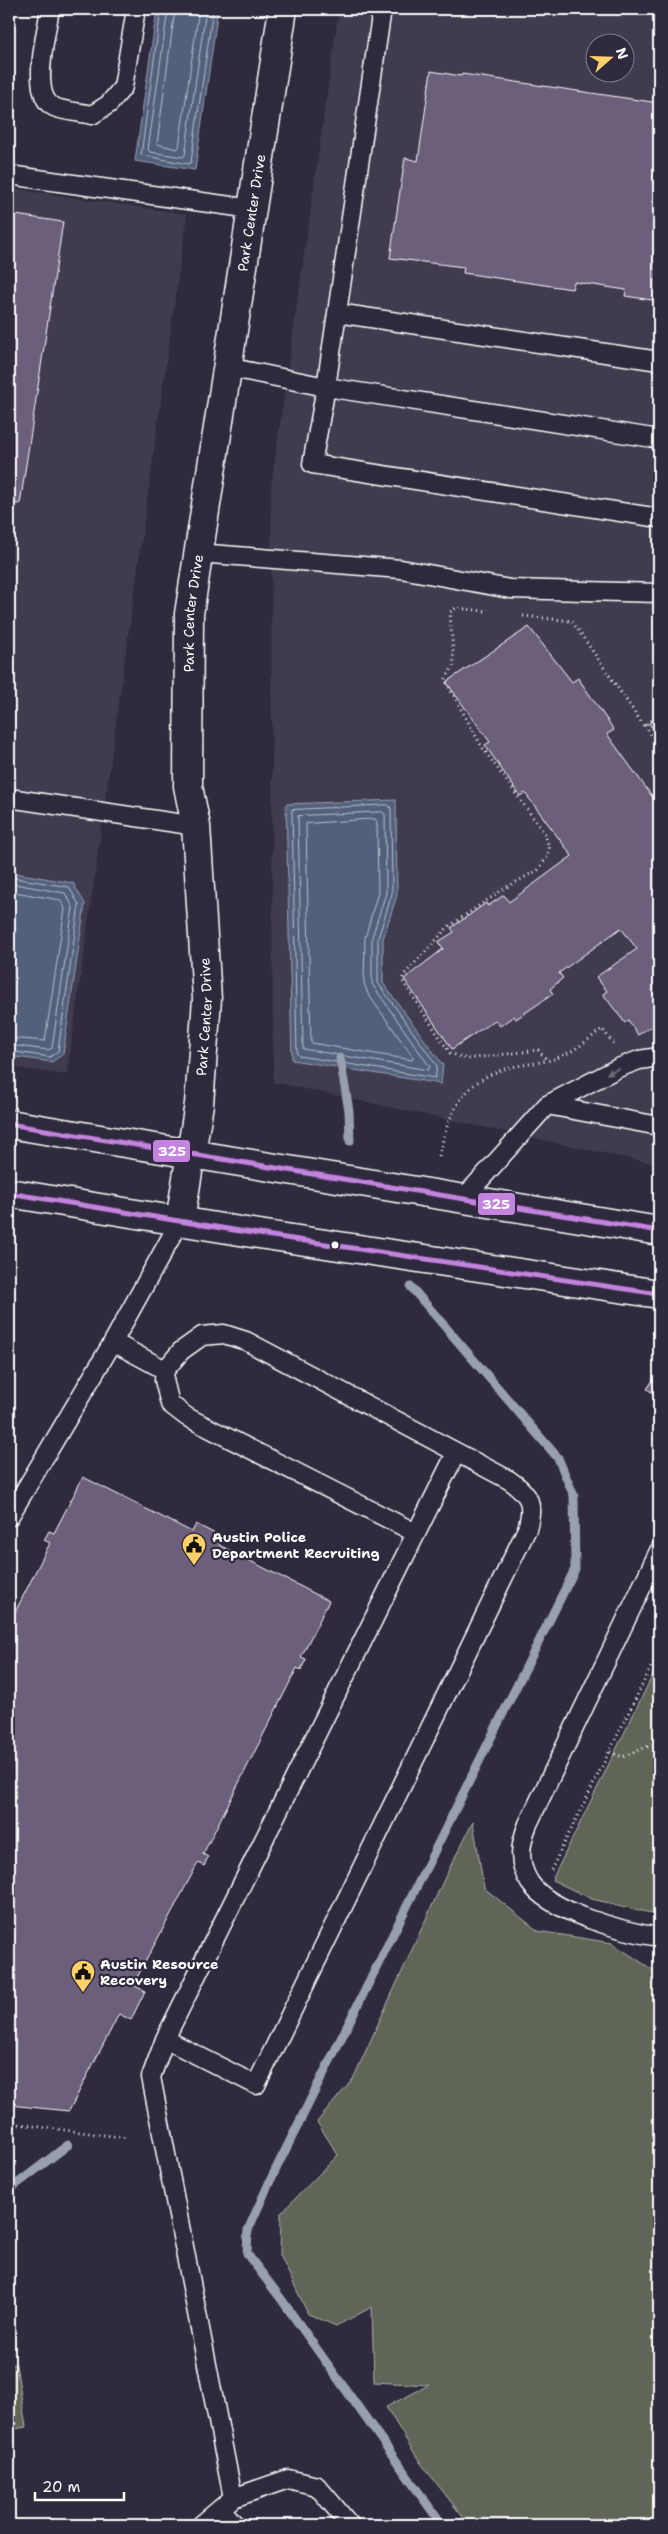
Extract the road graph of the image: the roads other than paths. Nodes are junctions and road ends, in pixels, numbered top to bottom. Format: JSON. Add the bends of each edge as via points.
{"nodes":[{"id":1,"x":50,"y":9,"type":"edge"},
{"id":2,"x":136,"y":9,"type":"edge"},
{"id":3,"x":283,"y":9,"type":"edge"},
{"id":4,"x":382,"y":9,"type":"edge"},
{"id":5,"x":9,"y":175,"type":"edge"},
{"id":6,"x":252,"y":209,"type":"junction"},
{"id":7,"x":337,"y":313,"type":"junction"},
{"id":8,"x":659,"y":361,"type":"edge"},
{"id":9,"x":227,"y":367,"type":"junction"},
{"id":10,"x":326,"y":387,"type":"junction"},
{"id":11,"x":659,"y":439,"type":"edge"},
{"id":12,"x":659,"y":518,"type":"edge"},
{"id":13,"x":198,"y":553,"type":"junction"},
{"id":14,"x":659,"y":593,"type":"edge"},
{"id":15,"x":9,"y":798,"type":"edge"},
{"id":16,"x":196,"y":826,"type":"junction"},
{"id":17,"x":659,"y":1057,"type":"edge"},
{"id":18,"x":547,"y":1105,"type":"junction"},
{"id":19,"x":9,"y":1124,"type":"edge"},
{"id":20,"x":659,"y":1126,"type":"edge"},
{"id":21,"x":192,"y":1154,"type":"junction"},
{"id":22,"x":9,"y":1193,"type":"edge"},
{"id":23,"x":463,"y":1199,"type":"junction"},
{"id":24,"x":180,"y":1222,"type":"junction"},
{"id":25,"x":659,"y":1231,"type":"edge"},
{"id":26,"x":659,"y":1294,"type":"edge"},
{"id":27,"x":113,"y":1342,"type":"junction"},
{"id":28,"x":165,"y":1370,"type":"junction"},
{"id":29,"x":456,"y":1453,"type":"junction"},
{"id":30,"x":9,"y":1518,"type":"edge"},
{"id":31,"x":416,"y":1533,"type":"junction"},
{"id":32,"x":659,"y":1551,"type":"edge"},
{"id":33,"x":659,"y":1937,"type":"edge"},
{"id":34,"x":165,"y":2040,"type":"junction"},
{"id":35,"x":227,"y":2503,"type":"junction"},
{"id":36,"x":201,"y":2525,"type":"edge"},
{"id":37,"x":235,"y":2525,"type":"edge"},
{"id":38,"x":350,"y":2525,"type":"edge"}],
"edges":[{"from":1,"to":2,"type":"lane","via":[[40,80],[44,96],[53,107],[92,114],[110,104],[123,87]]},
{"from":3,"to":6,"type":"main road","name":"Park Center Drive"},
{"from":4,"to":7,"type":"lane"},
{"from":5,"to":6,"type":"lane"},
{"from":6,"to":9,"type":"main road","name":"Park Center Drive"},
{"from":7,"to":8,"type":"lane"},
{"from":7,"to":10,"type":"lane"},
{"from":9,"to":10,"type":"lane"},
{"from":9,"to":13,"type":"main road","name":"Park Center Drive"},
{"from":10,"to":11,"type":"lane"},
{"from":10,"to":12,"type":"lane","via":[[312,464]]},
{"from":13,"to":14,"type":"lane","via":[[401,569],[510,588]]},
{"from":13,"to":16,"type":"main road","name":"Park Center Drive","via":[[189,614],[188,786]]},
{"from":15,"to":16,"type":"lane"},
{"from":16,"to":21,"type":"main road","name":"Park Center Drive","via":[[208,999]]},
{"from":17,"to":18,"type":"lane","one_way":true,"via":[[618,1068]]},
{"from":18,"to":20,"type":"lane"},
{"from":18,"to":23,"type":"lane"},
{"from":19,"to":21,"type":"main road"},
{"from":21,"to":23,"type":"main road"},
{"from":21,"to":24,"type":"main road","name":"Park Center Drive"},
{"from":22,"to":24,"type":"main road"},
{"from":23,"to":25,"type":"main road"},
{"from":24,"to":26,"type":"main road"},
{"from":24,"to":27,"type":"lane"},
{"from":27,"to":28,"type":"lane"},
{"from":27,"to":30,"type":"lane"},
{"from":28,"to":29,"type":"lane","via":[[181,1351],[202,1336],[224,1334],[246,1341]]},
{"from":28,"to":31,"type":"lane","via":[[170,1404],[187,1417]]},
{"from":29,"to":31,"type":"lane"},
{"from":29,"to":34,"type":"lane","via":[[525,1490],[532,1510],[527,1529],[256,2085]]},
{"from":31,"to":34,"type":"lane"},
{"from":32,"to":33,"type":"lane","via":[[522,1838],[520,1853],[523,1870],[540,1893],[600,1923]]},
{"from":34,"to":35,"type":"lane","via":[[151,2077]]},
{"from":35,"to":36,"type":"lane"},
{"from":35,"to":37,"type":"lane"},
{"from":35,"to":38,"type":"lane","via":[[288,2479],[317,2486]]}]}
